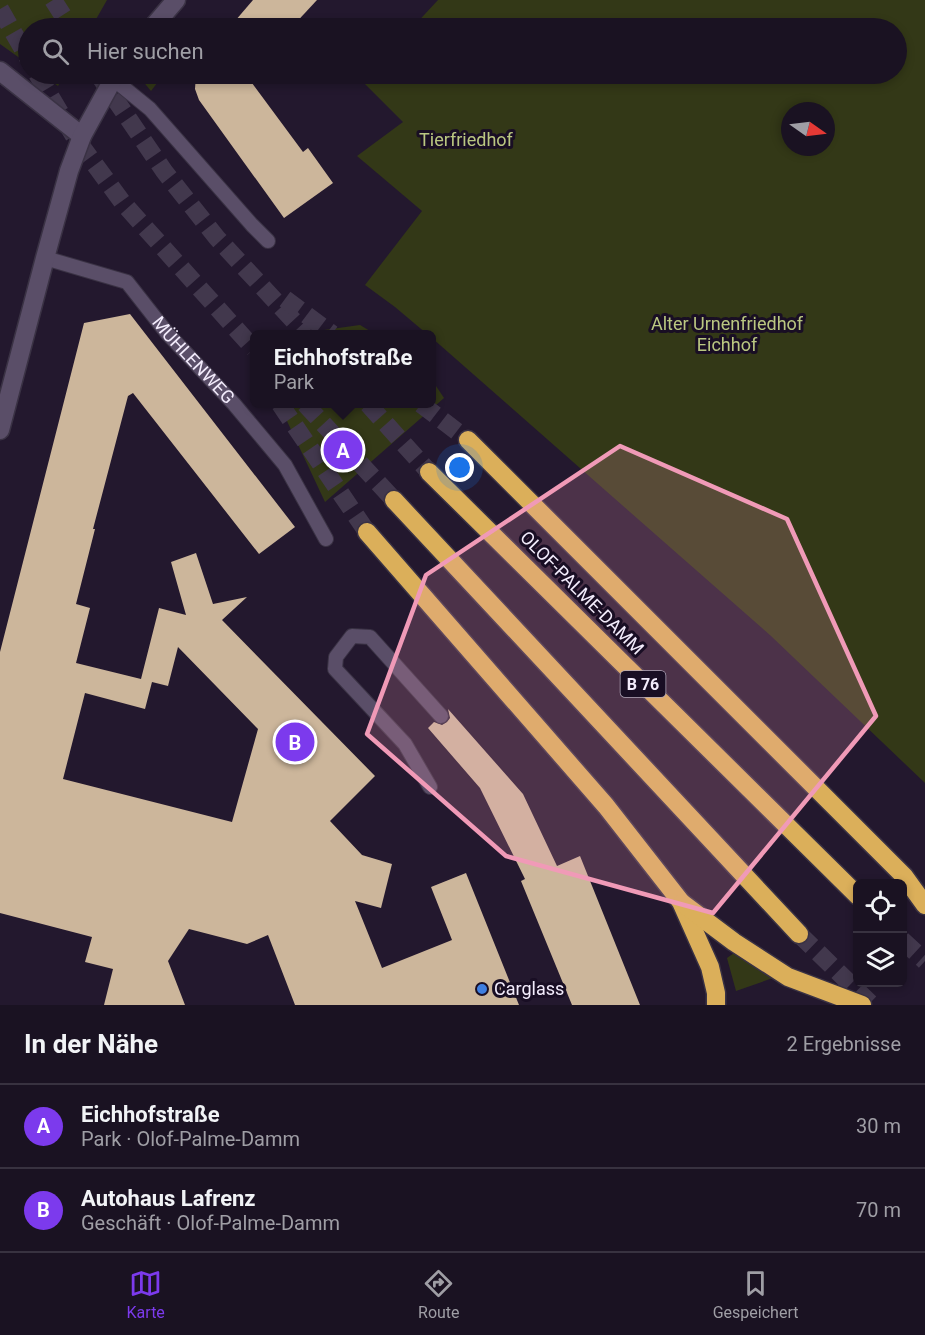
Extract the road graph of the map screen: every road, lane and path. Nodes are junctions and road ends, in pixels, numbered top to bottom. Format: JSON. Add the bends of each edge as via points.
{"nodes":[{"id":1,"x":176,"y":0,"type":"edge"},
{"id":2,"x":161,"y":18,"type":"edge"},
{"id":3,"x":0,"y":71,"type":"edge"},
{"id":4,"x":110,"y":84,"type":"edge"},
{"id":5,"x":123,"y":84,"type":"edge"},
{"id":6,"x":82,"y":136,"type":"junction"},
{"id":7,"x":268,"y":241,"type":"dead end"},
{"id":8,"x":45,"y":258,"type":"junction"},
{"id":9,"x":0,"y":430,"type":"edge"},
{"id":10,"x":468,"y":440,"type":"tunnel mouth"},
{"id":11,"x":429,"y":472,"type":"tunnel mouth"},
{"id":12,"x":394,"y":500,"type":"tunnel mouth"},
{"id":13,"x":367,"y":532,"type":"tunnel mouth"},
{"id":14,"x":326,"y":538,"type":"dead end"},
{"id":15,"x":441,"y":716,"type":"dead end"},
{"id":16,"x":430,"y":787,"type":"dead end"},
{"id":17,"x":904,"y":876,"type":"junction"},
{"id":18,"x":925,"y":887,"type":"edge"},
{"id":19,"x":853,"y":891,"type":"edge"},
{"id":20,"x":681,"y":902,"type":"junction"},
{"id":21,"x":925,"y":905,"type":"edge"},
{"id":22,"x":799,"y":934,"type":"tunnel mouth"},
{"id":23,"x":716,"y":1005,"type":"edge"},
{"id":24,"x":862,"y":1005,"type":"edge"}],
"edges":[{"from":1,"to":2,"type":"street"},
{"from":3,"to":6,"type":"street"},
{"from":4,"to":6,"type":"street"},
{"from":5,"to":7,"type":"lane","via":[[150,109]]},
{"from":6,"to":8,"type":"street"},
{"from":8,"to":9,"type":"street"},
{"from":8,"to":14,"type":"lane","name":"MÜHLENWEG","via":[[127,282],[167,333],[285,465]]},
{"from":10,"to":17,"type":"highway"},
{"from":11,"to":19,"type":"highway","name":"OLOF-PALME-DAMM","number":"B 76"},
{"from":12,"to":22,"type":"highway"},
{"from":13,"to":20,"type":"highway","via":[[606,806]]},
{"from":15,"to":16,"type":"lane","via":[[370,637],[352,636],[336,657],[335,669],[405,744]]},
{"from":17,"to":18,"type":"highway"},
{"from":17,"to":21,"type":"highway"},
{"from":20,"to":23,"type":"highway","via":[[710,967]]},
{"from":20,"to":24,"type":"highway","via":[[788,977]]}]}
